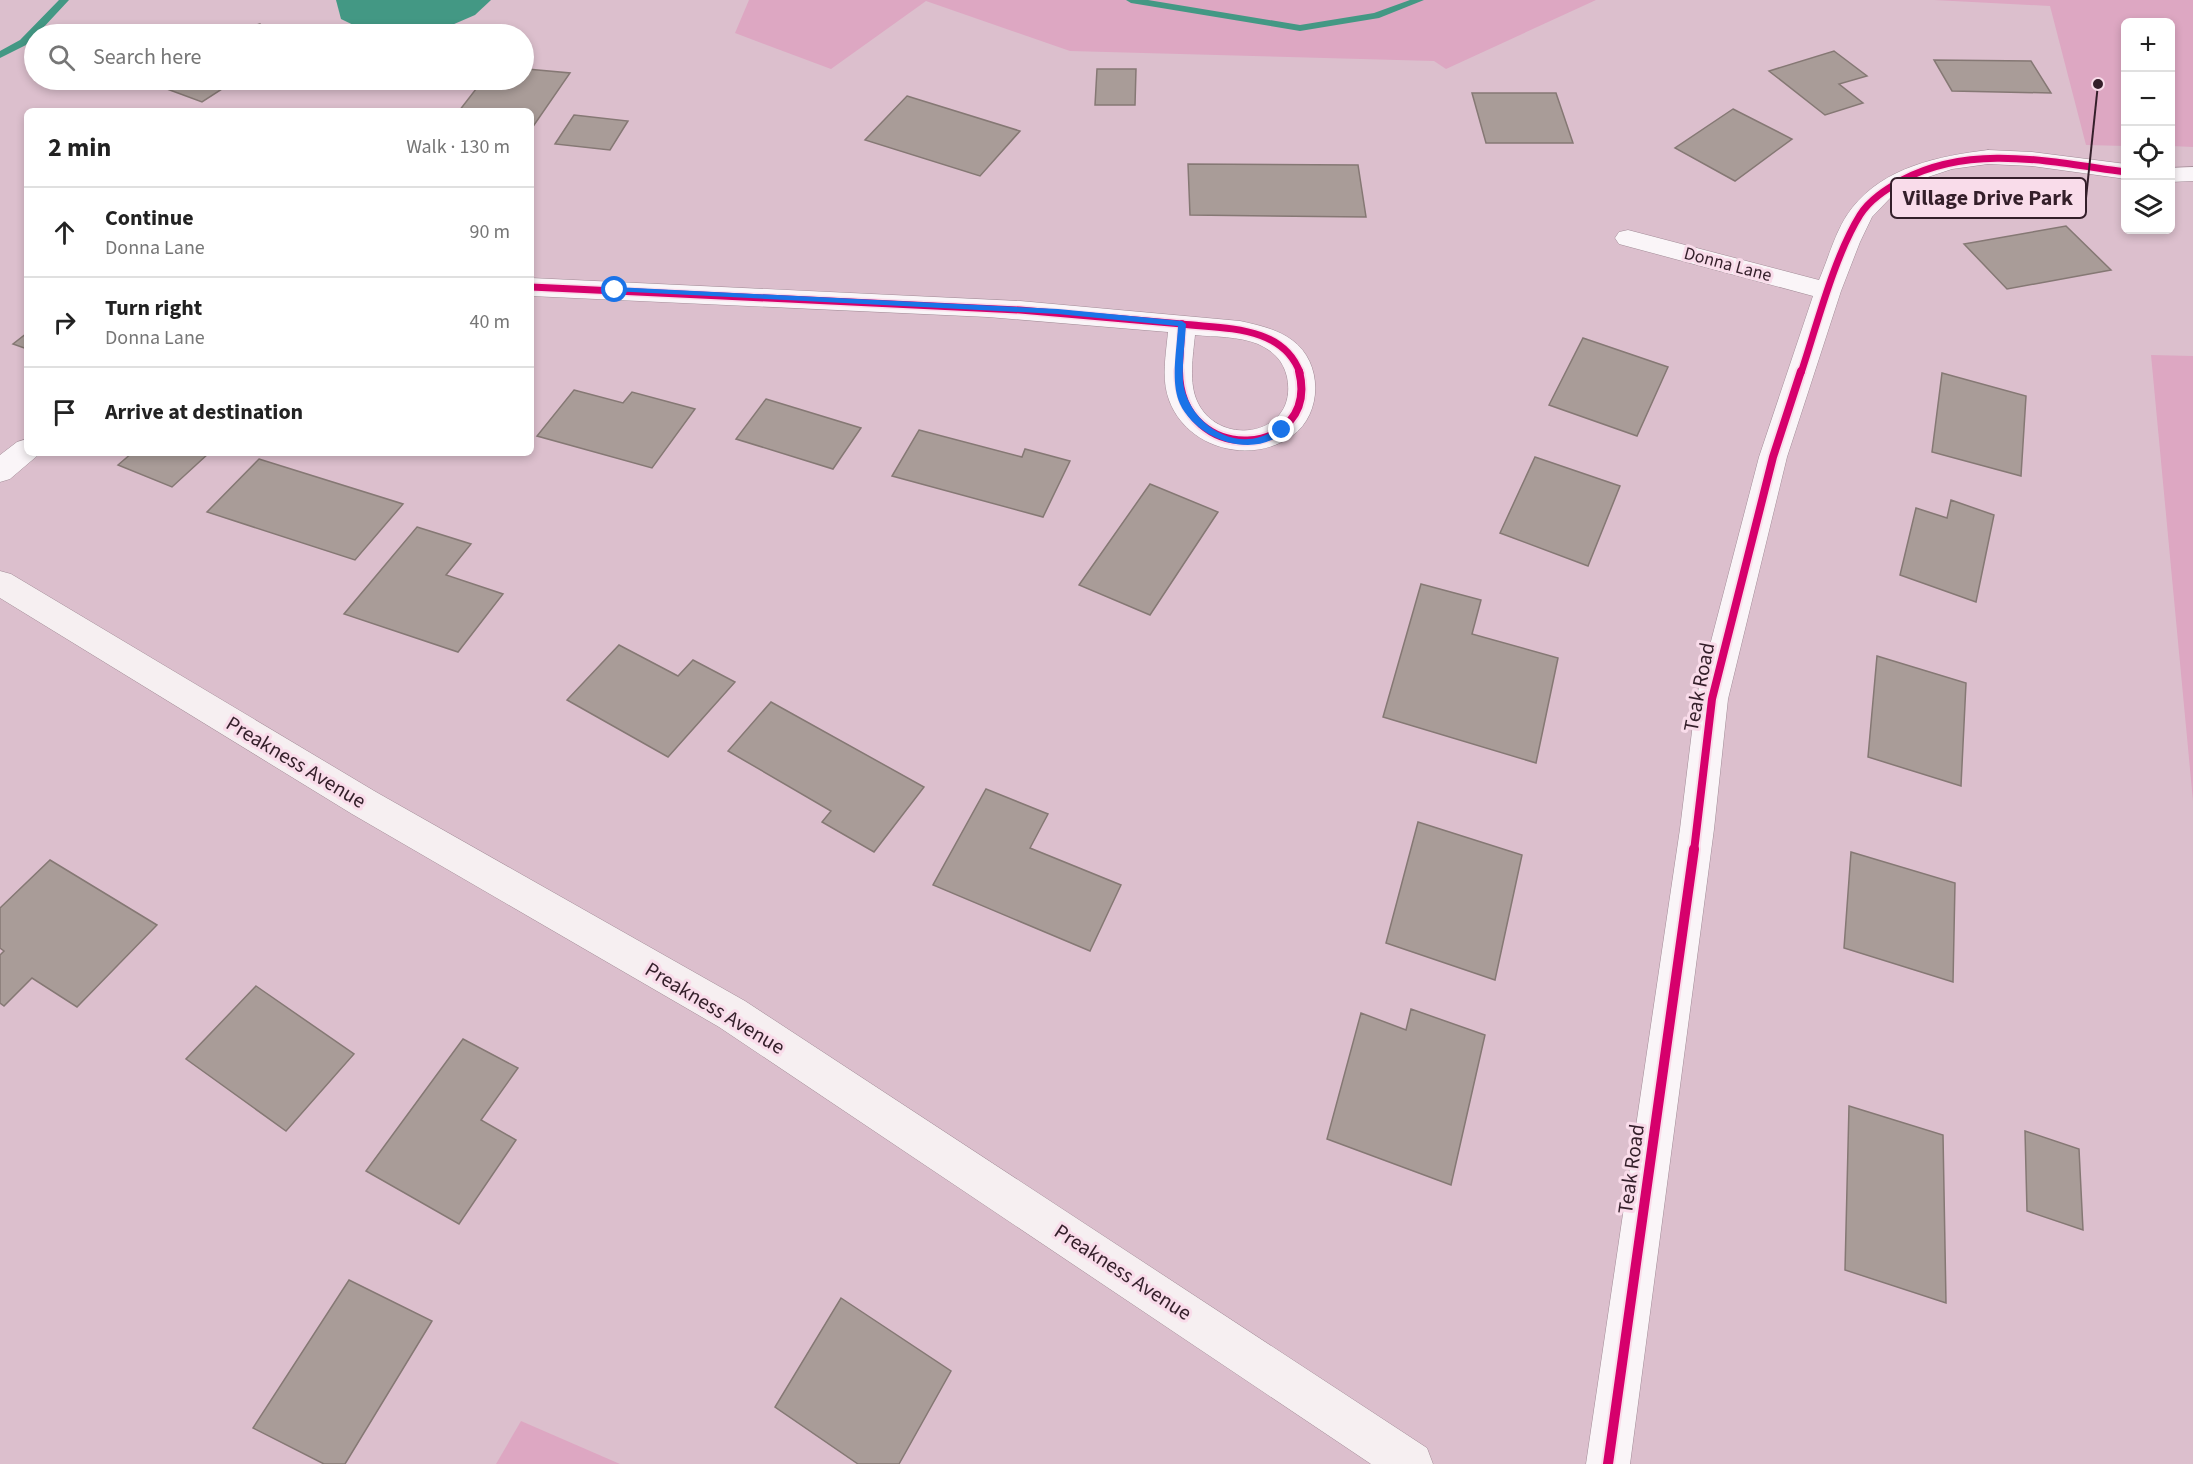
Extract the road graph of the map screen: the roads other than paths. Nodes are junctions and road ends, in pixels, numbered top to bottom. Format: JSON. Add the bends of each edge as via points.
{"nodes":[{"id":1,"x":2121,"y":171,"type":"edge"},
{"id":2,"x":2193,"y":174,"type":"edge"},
{"id":3,"x":2175,"y":175,"type":"edge"},
{"id":4,"x":1628,"y":238,"type":"dead end"},
{"id":5,"x":534,"y":287,"type":"edge"},
{"id":6,"x":1828,"y":291,"type":"junction"},
{"id":7,"x":1182,"y":324,"type":"junction"},
{"id":8,"x":24,"y":451,"type":"edge"},
{"id":9,"x":0,"y":471,"type":"edge"},
{"id":10,"x":0,"y":583,"type":"edge"},
{"id":11,"x":1411,"y":1464,"type":"edge"},
{"id":12,"x":1608,"y":1464,"type":"edge"}],
"edges":[{"from":1,"to":6,"type":"street","name":"Teak Road","via":[[2032,159],[1989,158],[1948,162],[1914,174],[1884,190],[1861,213]]},
{"from":2,"to":3,"type":"street"},
{"from":4,"to":6,"type":"street","name":"Donna Lane"},
{"from":5,"to":7,"type":"street","via":[[1058,311]]},
{"from":6,"to":12,"type":"street","name":"Teak Road","via":[[1773,456],[1712,699]]},
{"from":7,"to":7,"type":"street","via":[[1245,332],[1265,337],[1287,350],[1299,370],[1302,393],[1296,414],[1282,430],[1260,441],[1235,441],[1198,423],[1184,403],[1179,381]]},
{"from":8,"to":9,"type":"street"},
{"from":10,"to":11,"type":"main road","name":"Preakness Avenue","via":[[364,803],[732,1014]]}]}
